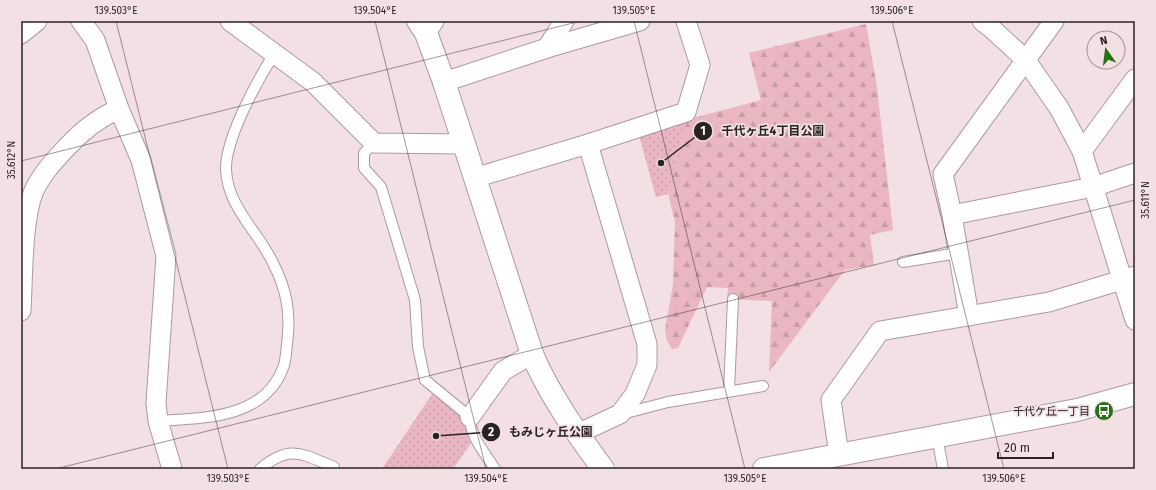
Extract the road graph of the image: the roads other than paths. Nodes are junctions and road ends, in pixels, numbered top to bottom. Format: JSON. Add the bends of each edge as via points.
{"nodes":[{"id":1,"x":37,"y":21,"type":"edge"},
{"id":2,"x":81,"y":21,"type":"edge"},
{"id":3,"x":101,"y":21,"type":"edge"},
{"id":4,"x":230,"y":21,"type":"edge"},
{"id":5,"x":564,"y":21,"type":"edge"},
{"id":6,"x":640,"y":21,"type":"edge"},
{"id":7,"x":686,"y":21,"type":"edge"},
{"id":8,"x":982,"y":21,"type":"edge"},
{"id":9,"x":1054,"y":21,"type":"edge"},
{"id":10,"x":426,"y":25,"type":"edge"},
{"id":11,"x":21,"y":34,"type":"edge"},
{"id":12,"x":95,"y":40,"type":"junction"},
{"id":13,"x":547,"y":48,"type":"junction"},
{"id":14,"x":274,"y":54,"type":"junction"},
{"id":15,"x":1025,"y":59,"type":"junction"},
{"id":16,"x":1135,"y":79,"type":"edge"},
{"id":17,"x":444,"y":82,"type":"junction"},
{"id":18,"x":119,"y":109,"type":"junction"},
{"id":19,"x":374,"y":143,"type":"junction"},
{"id":20,"x":463,"y":144,"type":"junction"},
{"id":21,"x":588,"y":144,"type":"junction"},
{"id":22,"x":1082,"y":151,"type":"junction"},
{"id":23,"x":1135,"y":173,"type":"edge"},
{"id":24,"x":474,"y":178,"type":"junction"},
{"id":25,"x":1092,"y":187,"type":"junction"},
{"id":26,"x":952,"y":215,"type":"junction"},
{"id":27,"x":958,"y":253,"type":"junction"},
{"id":28,"x":903,"y":262,"type":"dead end"},
{"id":29,"x":1128,"y":278,"type":"edge"},
{"id":30,"x":733,"y":299,"type":"dead end"},
{"id":31,"x":21,"y":311,"type":"edge"},
{"id":32,"x":969,"y":316,"type":"junction"},
{"id":33,"x":1135,"y":320,"type":"edge"},
{"id":34,"x":532,"y":354,"type":"junction"},
{"id":35,"x":763,"y":386,"type":"dead end"},
{"id":36,"x":729,"y":390,"type":"junction"},
{"id":37,"x":1135,"y":394,"type":"edge"},
{"id":38,"x":620,"y":414,"type":"junction"},
{"id":39,"x":470,"y":417,"type":"junction"},
{"id":40,"x":158,"y":421,"type":"junction"},
{"id":41,"x":577,"y":434,"type":"junction"},
{"id":42,"x":937,"y":436,"type":"junction"},
{"id":43,"x":839,"y":455,"type":"junction"},
{"id":44,"x":334,"y":467,"type":"dead end"},
{"id":45,"x":172,"y":469,"type":"edge"},
{"id":46,"x":260,"y":469,"type":"edge"},
{"id":47,"x":495,"y":469,"type":"edge"},
{"id":48,"x":603,"y":469,"type":"edge"},
{"id":49,"x":764,"y":469,"type":"edge"},
{"id":50,"x":943,"y":469,"type":"edge"}],
"edges":[{"from":1,"to":11,"type":"street"},
{"from":2,"to":12,"type":"street"},
{"from":3,"to":12,"type":"street"},
{"from":4,"to":14,"type":"street"},
{"from":5,"to":13,"type":"street"},
{"from":6,"to":13,"type":"street"},
{"from":7,"to":21,"type":"street","via":[[700,65],[686,112]]},
{"from":8,"to":15,"type":"street"},
{"from":9,"to":15,"type":"street"},
{"from":10,"to":17,"type":"street"},
{"from":12,"to":18,"type":"street"},
{"from":13,"to":17,"type":"street"},
{"from":14,"to":19,"type":"street","via":[[313,82]]},
{"from":14,"to":40,"type":"lane","via":[[239,123],[228,150],[226,170],[237,210],[273,262],[288,304],[290,324],[284,368],[267,393],[240,410],[207,418]]},
{"from":15,"to":22,"type":"street","via":[[1059,108]]},
{"from":15,"to":26,"type":"street","via":[[944,174]]},
{"from":16,"to":22,"type":"street"},
{"from":17,"to":20,"type":"street"},
{"from":18,"to":31,"type":"street","via":[[105,114],[73,141],[45,170],[33,192],[27,218]]},
{"from":18,"to":40,"type":"street","via":[[141,160],[166,256],[156,403]]},
{"from":19,"to":20,"type":"street"},
{"from":19,"to":39,"type":"lane","via":[[364,153],[364,168],[381,187],[415,300],[418,348],[425,380]]},
{"from":20,"to":24,"type":"street"},
{"from":21,"to":24,"type":"street"},
{"from":21,"to":38,"type":"street","via":[[647,344],[647,365],[635,394]]},
{"from":22,"to":25,"type":"street"},
{"from":23,"to":25,"type":"street"},
{"from":24,"to":34,"type":"street"},
{"from":25,"to":26,"type":"street"},
{"from":25,"to":29,"type":"street"},
{"from":26,"to":27,"type":"street"},
{"from":27,"to":28,"type":"lane"},
{"from":27,"to":32,"type":"street"},
{"from":29,"to":32,"type":"street","via":[[1049,302]]},
{"from":29,"to":33,"type":"street"},
{"from":30,"to":36,"type":"lane"},
{"from":32,"to":43,"type":"street","via":[[880,331],[831,400]]},
{"from":34,"to":39,"type":"street","via":[[502,371]]},
{"from":34,"to":41,"type":"street","via":[[543,380]]},
{"from":35,"to":36,"type":"lane"},
{"from":36,"to":38,"type":"lane"},
{"from":37,"to":42,"type":"street","via":[[1076,410]]},
{"from":38,"to":41,"type":"street"},
{"from":39,"to":47,"type":"lane","via":[[475,439]]},
{"from":40,"to":45,"type":"street"},
{"from":41,"to":48,"type":"street"},
{"from":42,"to":43,"type":"street"},
{"from":42,"to":50,"type":"lane"},
{"from":43,"to":49,"type":"street"},
{"from":44,"to":46,"type":"lane","via":[[300,453],[286,453]]}]}
